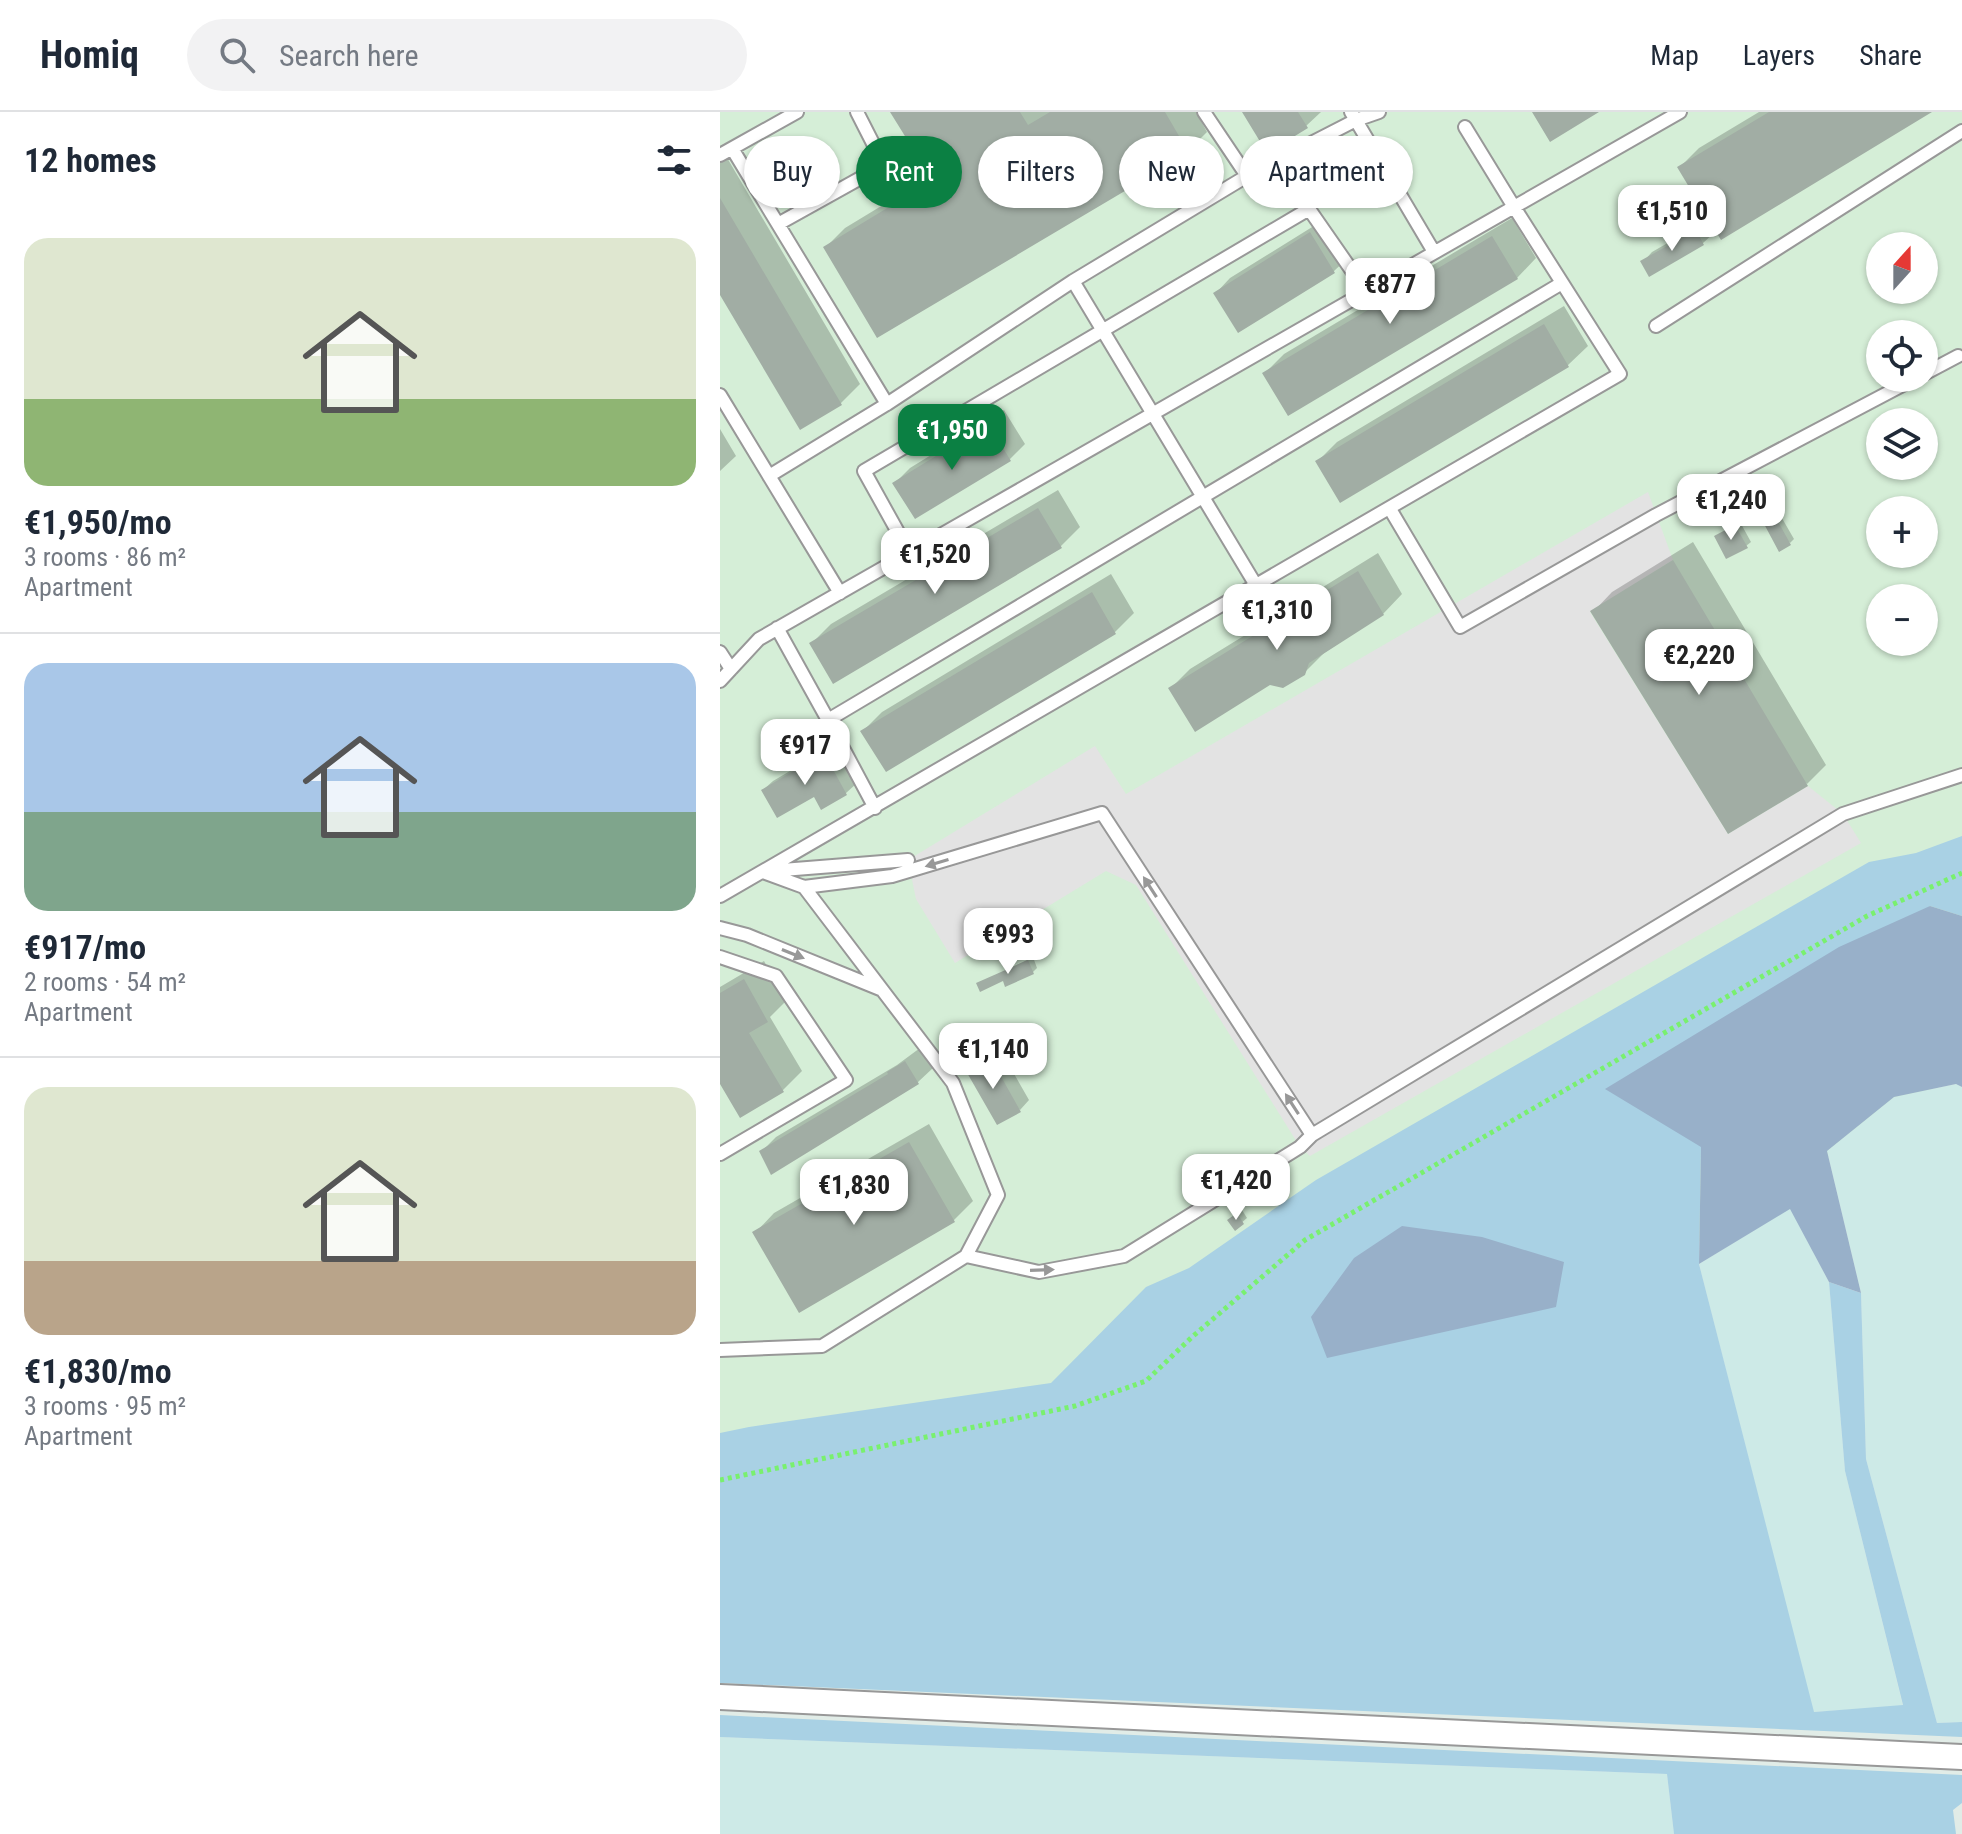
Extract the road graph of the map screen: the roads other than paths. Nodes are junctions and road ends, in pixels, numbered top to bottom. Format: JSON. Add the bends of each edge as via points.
{"nodes":[{"id":1,"x":797,"y":112,"type":"edge"},
{"id":2,"x":857,"y":112,"type":"edge"},
{"id":3,"x":1204,"y":112,"type":"edge"},
{"id":4,"x":1379,"y":112,"type":"edge"},
{"id":5,"x":1680,"y":112,"type":"edge"},
{"id":6,"x":1353,"y":116,"type":"edge"},
{"id":7,"x":1465,"y":127,"type":"dead end"},
{"id":8,"x":1962,"y":131,"type":"edge"},
{"id":9,"x":1318,"y":136,"type":"edge"},
{"id":10,"x":733,"y":150,"type":"junction"},
{"id":11,"x":720,"y":155,"type":"edge"},
{"id":12,"x":1240,"y":166,"type":"edge"},
{"id":13,"x":1240,"y":180,"type":"edge"},
{"id":14,"x":1514,"y":207,"type":"junction"},
{"id":15,"x":778,"y":224,"type":"junction"},
{"id":16,"x":1434,"y":252,"type":"junction"},
{"id":17,"x":1073,"y":281,"type":"junction"},
{"id":18,"x":1562,"y":283,"type":"junction"},
{"id":19,"x":1366,"y":291,"type":"junction"},
{"id":20,"x":1656,"y":326,"type":"dead end"},
{"id":21,"x":1102,"y":331,"type":"junction"},
{"id":22,"x":1958,"y":356,"type":"dead end"},
{"id":23,"x":1938,"y":367,"type":"edge"},
{"id":24,"x":1889,"y":392,"type":"edge"},
{"id":25,"x":720,"y":395,"type":"edge"},
{"id":26,"x":887,"y":404,"type":"junction"},
{"id":27,"x":1152,"y":414,"type":"junction"},
{"id":28,"x":769,"y":476,"type":"junction"},
{"id":29,"x":1201,"y":496,"type":"junction"},
{"id":30,"x":1390,"y":509,"type":"junction"},
{"id":31,"x":909,"y":552,"type":"junction"},
{"id":32,"x":1257,"y":587,"type":"junction"},
{"id":33,"x":840,"y":593,"type":"junction"},
{"id":34,"x":777,"y":628,"type":"junction"},
{"id":35,"x":720,"y":652,"type":"edge"},
{"id":36,"x":731,"y":669,"type":"junction"},
{"id":37,"x":720,"y":681,"type":"edge"},
{"id":38,"x":828,"y":720,"type":"junction"},
{"id":39,"x":1962,"y":775,"type":"edge"},
{"id":40,"x":875,"y":808,"type":"junction"},
{"id":41,"x":908,"y":860,"type":"dead end"},
{"id":42,"x":763,"y":872,"type":"junction"},
{"id":43,"x":804,"y":887,"type":"junction"},
{"id":44,"x":720,"y":896,"type":"edge"},
{"id":45,"x":720,"y":928,"type":"edge"},
{"id":46,"x":720,"y":957,"type":"edge"},
{"id":47,"x":883,"y":990,"type":"junction"},
{"id":48,"x":1312,"y":1135,"type":"junction"},
{"id":49,"x":720,"y":1154,"type":"edge"},
{"id":50,"x":966,"y":1256,"type":"junction"},
{"id":51,"x":720,"y":1350,"type":"edge"},
{"id":52,"x":720,"y":1697,"type":"edge"},
{"id":53,"x":1962,"y":1757,"type":"edge"}],
"edges":[{"from":1,"to":10,"type":"lane"},
{"from":2,"to":15,"type":"lane","via":[[884,165]]},
{"from":3,"to":12,"type":"lane"},
{"from":4,"to":6,"type":"lane"},
{"from":5,"to":14,"type":"lane"},
{"from":6,"to":9,"type":"lane"},
{"from":6,"to":16,"type":"lane"},
{"from":7,"to":14,"type":"lane"},
{"from":8,"to":20,"type":"lane"},
{"from":10,"to":11,"type":"lane"},
{"from":10,"to":15,"type":"lane"},
{"from":13,"to":17,"type":"lane"},
{"from":14,"to":16,"type":"lane"},
{"from":14,"to":18,"type":"lane"},
{"from":15,"to":26,"type":"lane"},
{"from":16,"to":19,"type":"lane"},
{"from":17,"to":21,"type":"lane"},
{"from":17,"to":26,"type":"lane"},
{"from":18,"to":29,"type":"lane"},
{"from":18,"to":30,"type":"lane","via":[[1620,374]]},
{"from":19,"to":21,"type":"lane","via":[[1309,209]]},
{"from":19,"to":27,"type":"lane"},
{"from":21,"to":27,"type":"lane"},
{"from":21,"to":31,"type":"lane","via":[[864,471]]},
{"from":22,"to":23,"type":"lane"},
{"from":24,"to":30,"type":"lane","via":[[1656,515],[1460,627]]},
{"from":25,"to":28,"type":"lane"},
{"from":26,"to":28,"type":"lane"},
{"from":27,"to":29,"type":"lane"},
{"from":27,"to":31,"type":"lane"},
{"from":28,"to":33,"type":"lane"},
{"from":29,"to":32,"type":"lane"},
{"from":29,"to":38,"type":"lane"},
{"from":30,"to":32,"type":"lane"},
{"from":31,"to":33,"type":"lane"},
{"from":32,"to":40,"type":"lane"},
{"from":33,"to":34,"type":"lane"},
{"from":34,"to":36,"type":"lane"},
{"from":34,"to":38,"type":"lane"},
{"from":35,"to":36,"type":"lane"},
{"from":36,"to":37,"type":"lane"},
{"from":38,"to":40,"type":"lane"},
{"from":39,"to":48,"type":"lane","via":[[1843,814]]},
{"from":40,"to":42,"type":"lane"},
{"from":41,"to":42,"type":"lane"},
{"from":42,"to":43,"type":"lane"},
{"from":42,"to":44,"type":"lane"},
{"from":43,"to":47,"type":"lane"},
{"from":48,"to":43,"type":"lane","one_way":true,"via":[[1102,813],[892,876]]},
{"from":45,"to":47,"type":"lane","one_way":true},
{"from":46,"to":49,"type":"lane","via":[[776,976],[846,1080]]},
{"from":47,"to":50,"type":"lane","via":[[953,1083],[998,1195]]},
{"from":50,"to":48,"type":"lane","one_way":true,"via":[[1039,1272],[1124,1256]]},
{"from":50,"to":51,"type":"lane","via":[[822,1346]]},
{"from":52,"to":53,"type":"street"}]}
